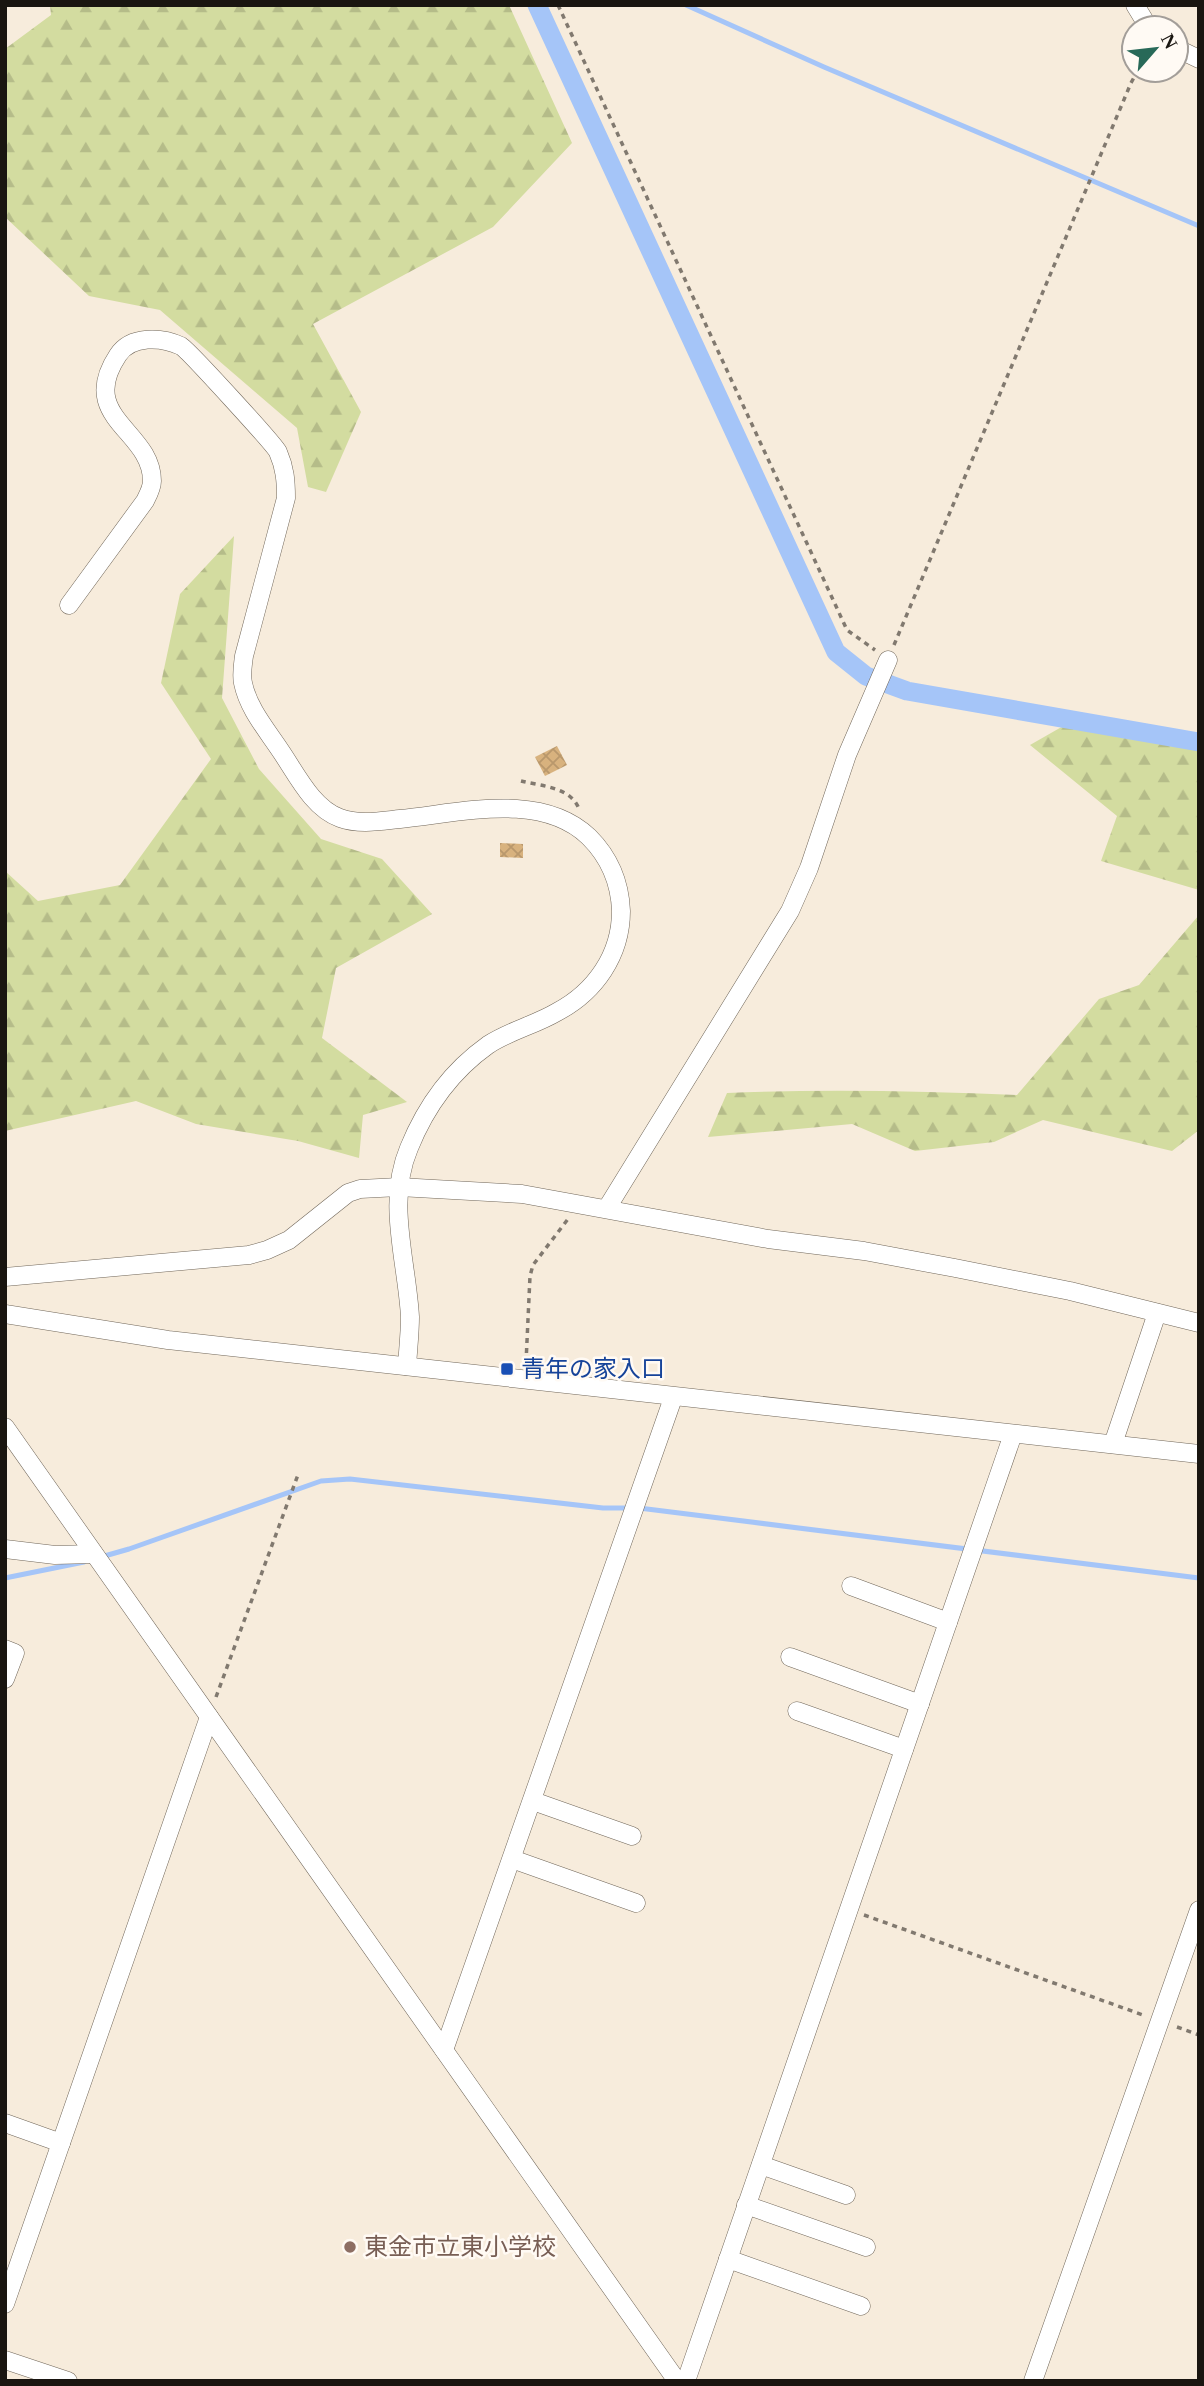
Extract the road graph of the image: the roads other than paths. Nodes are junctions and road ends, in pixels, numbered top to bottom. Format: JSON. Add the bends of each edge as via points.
{"nodes":[{"id":1,"x":69,"y":605,"type":"dead end"},
{"id":2,"x":888,"y":660,"type":"road end"},
{"id":3,"x":399,"y":1187,"type":"junction"},
{"id":4,"x":607,"y":1208,"type":"junction"},
{"id":5,"x":5,"y":1277,"type":"edge"},
{"id":6,"x":1157,"y":1313,"type":"junction"},
{"id":7,"x":5,"y":1314,"type":"edge"},
{"id":8,"x":1199,"y":1323,"type":"edge"},
{"id":9,"x":407,"y":1366,"type":"junction"},
{"id":10,"x":673,"y":1398,"type":"junction"},
{"id":11,"x":5,"y":1427,"type":"edge"},
{"id":12,"x":1013,"y":1434,"type":"junction"},
{"id":13,"x":1113,"y":1444,"type":"junction"},
{"id":14,"x":1199,"y":1454,"type":"edge"},
{"id":15,"x":5,"y":1549,"type":"edge"},
{"id":16,"x":94,"y":1554,"type":"junction"},
{"id":17,"x":851,"y":1586,"type":"dead end"},
{"id":18,"x":948,"y":1622,"type":"junction"},
{"id":19,"x":5,"y":1649,"type":"edge"},
{"id":20,"x":790,"y":1657,"type":"dead end"},
{"id":21,"x":5,"y":1679,"type":"edge"},
{"id":22,"x":920,"y":1704,"type":"junction"},
{"id":23,"x":797,"y":1711,"type":"dead end"},
{"id":24,"x":209,"y":1717,"type":"junction"},
{"id":25,"x":904,"y":1749,"type":"junction"},
{"id":26,"x":533,"y":1801,"type":"junction"},
{"id":27,"x":632,"y":1836,"type":"dead end"},
{"id":28,"x":512,"y":1858,"type":"junction"},
{"id":29,"x":636,"y":1903,"type":"dead end"},
{"id":30,"x":1199,"y":1910,"type":"edge"},
{"id":31,"x":444,"y":2050,"type":"junction"},
{"id":32,"x":5,"y":2123,"type":"edge"},
{"id":33,"x":61,"y":2143,"type":"junction"},
{"id":34,"x":761,"y":2165,"type":"junction"},
{"id":35,"x":846,"y":2195,"type":"dead end"},
{"id":36,"x":746,"y":2205,"type":"junction"},
{"id":37,"x":866,"y":2247,"type":"dead end"},
{"id":38,"x":728,"y":2259,"type":"junction"},
{"id":39,"x":6,"y":2298,"type":"edge"},
{"id":40,"x":861,"y":2306,"type":"dead end"},
{"id":41,"x":5,"y":2360,"type":"edge"},
{"id":42,"x":68,"y":2381,"type":"edge"},
{"id":43,"x":677,"y":2381,"type":"edge"},
{"id":44,"x":686,"y":2381,"type":"edge"},
{"id":45,"x":1033,"y":2381,"type":"edge"}],
"edges":[{"from":1,"to":3,"type":"street","via":[[145,501],[153,483],[148,460],[111,412],[104,390],[108,371],[120,351],[138,342],[156,339],[183,347],[276,449],[286,476],[286,498],[244,656],[243,682],[253,710],[320,807],[366,823],[505,808],[527,810],[562,818],[602,849],[615,876],[621,910],[617,944],[604,971],[559,1012],[490,1044],[459,1069],[436,1095],[408,1150]]},
{"from":2,"to":4,"type":"street","via":[[847,755],[790,911]]},
{"from":3,"to":4,"type":"street","via":[[522,1194]]},
{"from":3,"to":5,"type":"street","via":[[348,1194],[289,1240],[249,1255]]},
{"from":3,"to":9,"type":"street","via":[[410,1317]]},
{"from":4,"to":6,"type":"street","via":[[955,1268]]},
{"from":6,"to":8,"type":"street"},
{"from":6,"to":13,"type":"street"},
{"from":7,"to":9,"type":"street","via":[[167,1340]]},
{"from":9,"to":10,"type":"street"},
{"from":10,"to":12,"type":"street"},
{"from":10,"to":26,"type":"street"},
{"from":11,"to":16,"type":"street"},
{"from":12,"to":13,"type":"street"},
{"from":12,"to":18,"type":"street"},
{"from":13,"to":14,"type":"street"},
{"from":15,"to":16,"type":"street"},
{"from":16,"to":24,"type":"street"},
{"from":17,"to":18,"type":"street"},
{"from":18,"to":22,"type":"street"},
{"from":19,"to":21,"type":"street","via":[[15,1653]]},
{"from":20,"to":22,"type":"street"},
{"from":22,"to":25,"type":"street"},
{"from":23,"to":25,"type":"street"},
{"from":24,"to":31,"type":"street"},
{"from":24,"to":33,"type":"street"},
{"from":25,"to":34,"type":"street"},
{"from":26,"to":27,"type":"street"},
{"from":26,"to":28,"type":"street"},
{"from":28,"to":29,"type":"street"},
{"from":28,"to":31,"type":"street"},
{"from":30,"to":45,"type":"street"},
{"from":31,"to":43,"type":"street"},
{"from":32,"to":33,"type":"street"},
{"from":33,"to":39,"type":"street"},
{"from":34,"to":35,"type":"street"},
{"from":34,"to":36,"type":"street"},
{"from":36,"to":37,"type":"street"},
{"from":36,"to":38,"type":"street"},
{"from":38,"to":40,"type":"street"},
{"from":38,"to":44,"type":"street"},
{"from":41,"to":42,"type":"street"}]}
